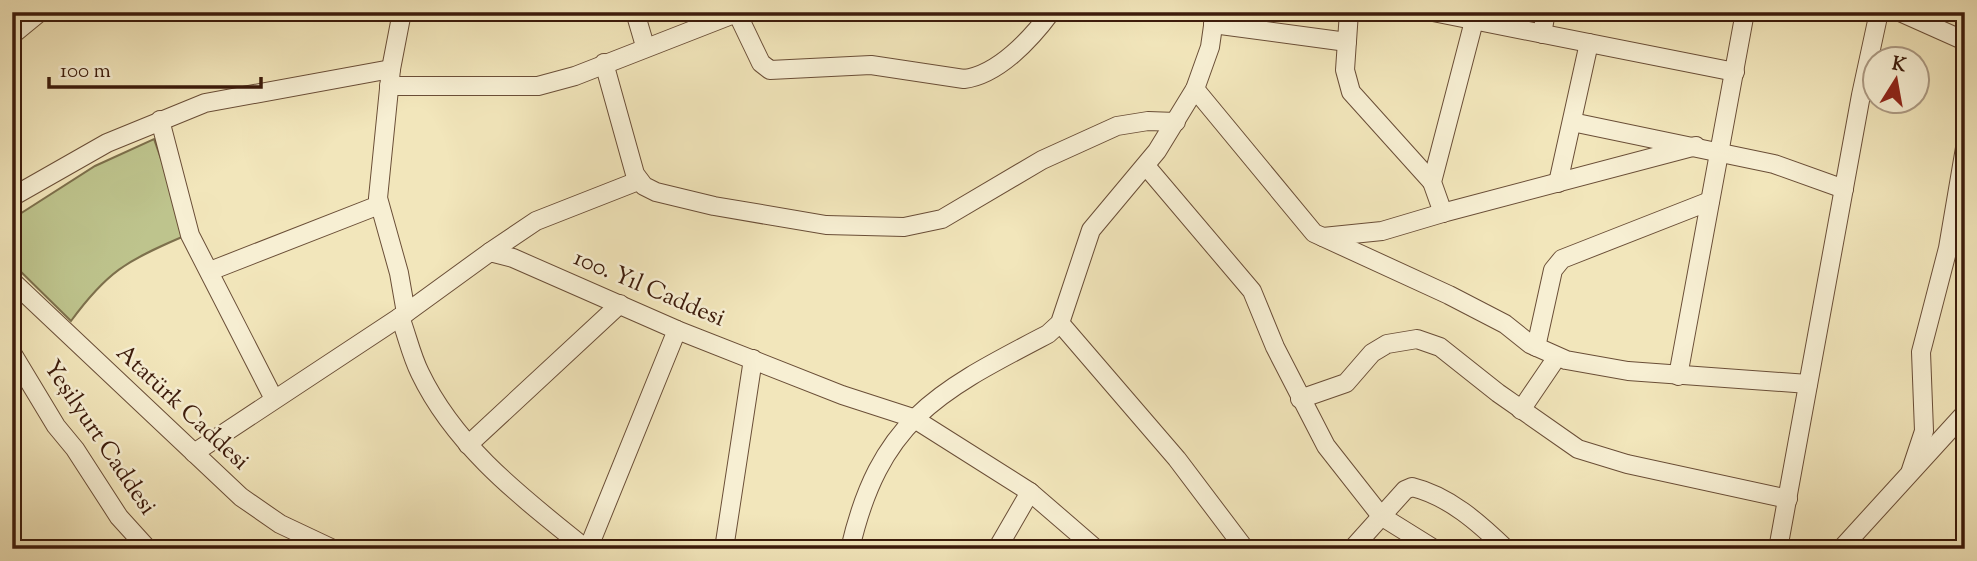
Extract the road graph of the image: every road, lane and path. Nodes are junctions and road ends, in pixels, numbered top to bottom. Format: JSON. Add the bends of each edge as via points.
{"nodes":[{"id":1,"x":40,"y":12,"type":"edge"},
{"id":2,"x":402,"y":12,"type":"edge"},
{"id":3,"x":635,"y":12,"type":"edge"},
{"id":4,"x":1051,"y":12,"type":"edge"},
{"id":5,"x":1349,"y":12,"type":"edge"},
{"id":6,"x":1433,"y":12,"type":"edge"},
{"id":7,"x":1545,"y":12,"type":"edge"},
{"id":8,"x":1745,"y":12,"type":"edge"},
{"id":9,"x":1879,"y":12,"type":"edge"},
{"id":10,"x":1900,"y":12,"type":"edge"},
{"id":11,"x":738,"y":13,"type":"edge"},
{"id":12,"x":1214,"y":18,"type":"edge"},
{"id":13,"x":1474,"y":21,"type":"junction"},
{"id":14,"x":1542,"y":34,"type":"junction"},
{"id":15,"x":12,"y":35,"type":"edge"},
{"id":16,"x":1965,"y":41,"type":"edge"},
{"id":17,"x":1347,"y":42,"type":"junction"},
{"id":18,"x":1589,"y":43,"type":"junction"},
{"id":19,"x":645,"y":46,"type":"junction"},
{"id":20,"x":604,"y":63,"type":"junction"},
{"id":21,"x":1735,"y":72,"type":"junction"},
{"id":22,"x":390,"y":78,"type":"junction"},
{"id":23,"x":1195,"y":89,"type":"junction"},
{"id":24,"x":160,"y":120,"type":"junction"},
{"id":25,"x":1176,"y":122,"type":"junction"},
{"id":26,"x":1572,"y":122,"type":"junction"},
{"id":27,"x":1696,"y":146,"type":"junction"},
{"id":28,"x":1965,"y":148,"type":"edge"},
{"id":29,"x":1719,"y":151,"type":"junction"},
{"id":30,"x":1146,"y":166,"type":"junction"},
{"id":31,"x":638,"y":181,"type":"junction"},
{"id":32,"x":1432,"y":182,"type":"junction"},
{"id":33,"x":1558,"y":183,"type":"junction"},
{"id":34,"x":1844,"y":189,"type":"junction"},
{"id":35,"x":12,"y":197,"type":"edge"},
{"id":36,"x":1710,"y":201,"type":"junction"},
{"id":37,"x":379,"y":205,"type":"junction"},
{"id":38,"x":1443,"y":213,"type":"junction"},
{"id":39,"x":1322,"y":237,"type":"junction"},
{"id":40,"x":490,"y":252,"type":"junction"},
{"id":41,"x":211,"y":271,"type":"junction"},
{"id":42,"x":12,"y":281,"type":"edge"},
{"id":43,"x":620,"y":304,"type":"junction"},
{"id":44,"x":403,"y":315,"type":"junction"},
{"id":45,"x":1060,"y":323,"type":"junction"},
{"id":46,"x":677,"y":330,"type":"junction"},
{"id":47,"x":1536,"y":347,"type":"junction"},
{"id":48,"x":12,"y":353,"type":"edge"},
{"id":49,"x":1557,"y":357,"type":"junction"},
{"id":50,"x":752,"y":359,"type":"junction"},
{"id":51,"x":1678,"y":376,"type":"junction"},
{"id":52,"x":1808,"y":384,"type":"junction"},
{"id":53,"x":274,"y":399,"type":"junction"},
{"id":54,"x":1300,"y":399,"type":"junction"},
{"id":55,"x":1521,"y":410,"type":"junction"},
{"id":56,"x":1965,"y":413,"type":"edge"},
{"id":57,"x":913,"y":418,"type":"junction"},
{"id":58,"x":468,"y":444,"type":"junction"},
{"id":59,"x":194,"y":453,"type":"junction"},
{"id":60,"x":1911,"y":470,"type":"junction"},
{"id":61,"x":1030,"y":492,"type":"junction"},
{"id":62,"x":1788,"y":499,"type":"junction"},
{"id":63,"x":1381,"y":516,"type":"junction"},
{"id":64,"x":1851,"y":545,"type":"edge"},
{"id":65,"x":148,"y":549,"type":"edge"},
{"id":66,"x":333,"y":549,"type":"edge"},
{"id":67,"x":587,"y":549,"type":"edge"},
{"id":68,"x":724,"y":549,"type":"edge"},
{"id":69,"x":850,"y":549,"type":"edge"},
{"id":70,"x":997,"y":549,"type":"edge"},
{"id":71,"x":1096,"y":549,"type":"edge"},
{"id":72,"x":1245,"y":549,"type":"edge"},
{"id":73,"x":1353,"y":549,"type":"edge"},
{"id":74,"x":1434,"y":549,"type":"edge"},
{"id":75,"x":1506,"y":549,"type":"edge"},
{"id":76,"x":1778,"y":549,"type":"edge"}],
"edges":[{"from":1,"to":15,"type":"street"},
{"from":2,"to":22,"type":"street"},
{"from":3,"to":19,"type":"street"},
{"from":4,"to":11,"type":"street","via":[[999,64],[964,79],[871,65],[770,70],[761,63]]},
{"from":5,"to":17,"type":"street"},
{"from":6,"to":13,"type":"street"},
{"from":7,"to":14,"type":"street"},
{"from":8,"to":21,"type":"street"},
{"from":9,"to":34,"type":"street"},
{"from":10,"to":16,"type":"street"},
{"from":11,"to":19,"type":"street"},
{"from":12,"to":17,"type":"street"},
{"from":12,"to":23,"type":"street","via":[[1210,47]]},
{"from":13,"to":14,"type":"street"},
{"from":13,"to":32,"type":"street"},
{"from":14,"to":18,"type":"street"},
{"from":17,"to":32,"type":"street","via":[[1345,70],[1351,92]]},
{"from":18,"to":21,"type":"street"},
{"from":18,"to":26,"type":"street"},
{"from":19,"to":20,"type":"street"},
{"from":20,"to":22,"type":"street","via":[[564,79],[517,88]]},
{"from":20,"to":31,"type":"street"},
{"from":21,"to":29,"type":"street"},
{"from":22,"to":24,"type":"street","via":[[232,97]]},
{"from":22,"to":37,"type":"street"},
{"from":23,"to":25,"type":"street"},
{"from":23,"to":39,"type":"street","via":[[1305,224]]},
{"from":24,"to":35,"type":"street","via":[[94,149]]},
{"from":24,"to":41,"type":"street","via":[[190,235]]},
{"from":25,"to":30,"type":"street"},
{"from":25,"to":31,"type":"street","via":[[1117,127],[1042,160],[942,219],[904,227],[826,225],[714,206],[656,192]]},
{"from":26,"to":27,"type":"street"},
{"from":26,"to":33,"type":"street"},
{"from":27,"to":29,"type":"street"},
{"from":27,"to":33,"type":"street"},
{"from":28,"to":60,"type":"street","via":[[1948,248],[1921,352],[1924,431]]},
{"from":29,"to":34,"type":"street","via":[[1789,167]]},
{"from":29,"to":36,"type":"street"},
{"from":30,"to":45,"type":"street","via":[[1091,230]]},
{"from":30,"to":54,"type":"street","via":[[1252,291]]},
{"from":31,"to":40,"type":"street","via":[[536,221]]},
{"from":32,"to":38,"type":"street"},
{"from":33,"to":38,"type":"street"},
{"from":34,"to":52,"type":"street"},
{"from":36,"to":47,"type":"street","via":[[1562,259],[1553,270]]},
{"from":36,"to":51,"type":"street"},
{"from":37,"to":41,"type":"street"},
{"from":37,"to":44,"type":"street","via":[[399,272]]},
{"from":38,"to":39,"type":"street","via":[[1382,231]]},
{"from":39,"to":47,"type":"street","via":[[1492,316]]},
{"from":40,"to":43,"type":"street","name":"100. Yıl Caddesi"},
{"from":40,"to":44,"type":"street"},
{"from":41,"to":53,"type":"street"},
{"from":42,"to":59,"type":"street","name":"Atatürk Caddesi"},
{"from":43,"to":46,"type":"street","name":"100. Yıl Caddesi"},
{"from":43,"to":58,"type":"street"},
{"from":44,"to":53,"type":"street"},
{"from":44,"to":58,"type":"street","via":[[426,386]]},
{"from":45,"to":57,"type":"street","via":[[947,390]]},
{"from":45,"to":72,"type":"street","via":[[1177,459]]},
{"from":46,"to":50,"type":"street","name":"100. Yıl Caddesi"},
{"from":46,"to":67,"type":"street"},
{"from":47,"to":49,"type":"street"},
{"from":48,"to":65,"type":"street","name":"Yeşilyurt Caddesi","via":[[119,517]]},
{"from":49,"to":51,"type":"street","via":[[1584,365]]},
{"from":49,"to":55,"type":"street"},
{"from":50,"to":57,"type":"street","name":"100. Yıl Caddesi"},
{"from":50,"to":68,"type":"street"},
{"from":51,"to":52,"type":"street"},
{"from":52,"to":62,"type":"street"},
{"from":53,"to":59,"type":"street"},
{"from":54,"to":55,"type":"street","via":[[1346,383],[1372,353],[1387,344],[1418,339],[1440,347]]},
{"from":54,"to":63,"type":"street","via":[[1326,446]]},
{"from":55,"to":62,"type":"street","via":[[1563,441],[1602,458]]},
{"from":56,"to":60,"type":"street"},
{"from":57,"to":61,"type":"street","name":"100. Yıl Caddesi"},
{"from":57,"to":69,"type":"street","via":[[875,472]]},
{"from":58,"to":67,"type":"street","via":[[509,486]]},
{"from":59,"to":66,"type":"street","name":"Atatürk Caddesi","via":[[257,510]]},
{"from":60,"to":64,"type":"street"},
{"from":61,"to":70,"type":"street"},
{"from":61,"to":71,"type":"street","name":"100. Yıl Caddesi"},
{"from":62,"to":76,"type":"street"},
{"from":63,"to":73,"type":"street"},
{"from":63,"to":74,"type":"street"},
{"from":63,"to":75,"type":"street","via":[[1412,487],[1448,502]]}]}
